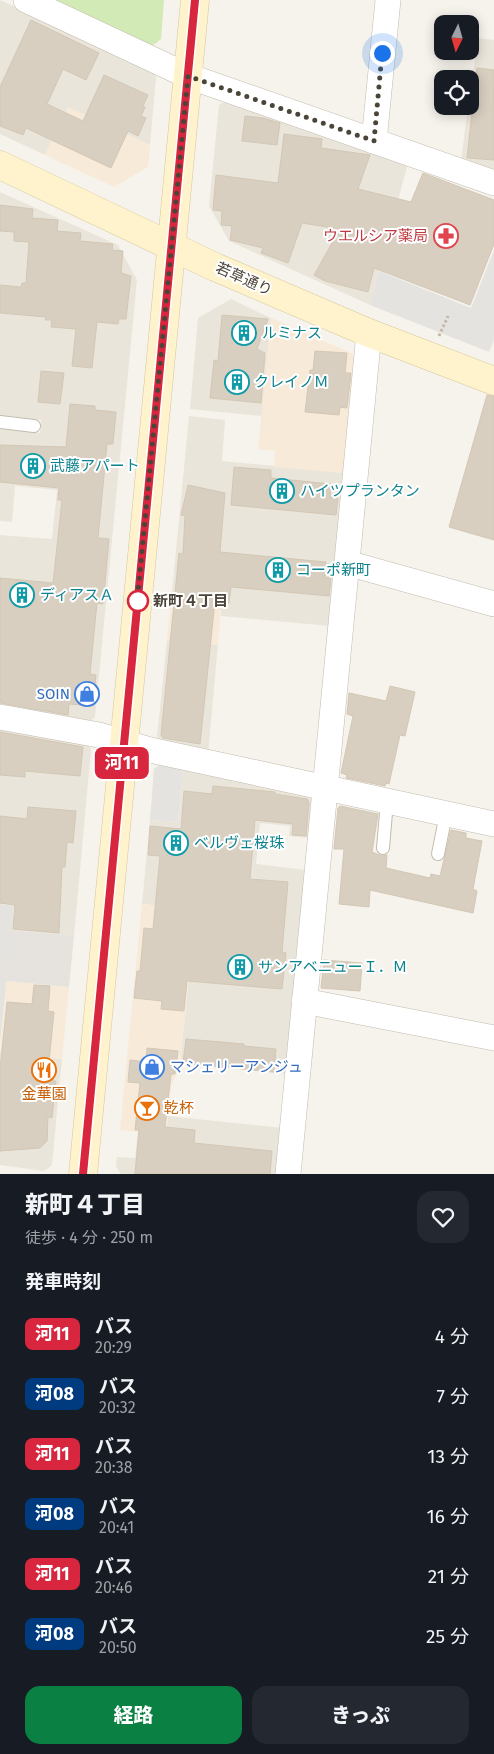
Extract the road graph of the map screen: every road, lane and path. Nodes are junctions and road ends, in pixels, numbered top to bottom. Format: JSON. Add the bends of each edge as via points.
{"nodes":[{"id":1,"x":26,"y":0,"type":"edge"},
{"id":2,"x":195,"y":0,"type":"edge"},
{"id":3,"x":388,"y":0,"type":"edge"},
{"id":4,"x":188,"y":76,"type":"junction"},
{"id":5,"x":374,"y":141,"type":"junction"},
{"id":6,"x":0,"y":165,"type":"edge"},
{"id":7,"x":494,"y":183,"type":"edge"},
{"id":8,"x":172,"y":246,"type":"junction"},
{"id":9,"x":448,"y":316,"type":"dead end"},
{"id":10,"x":369,"y":333,"type":"junction"},
{"id":11,"x":438,"y":338,"type":"dead end"},
{"id":12,"x":494,"y":381,"type":"edge"},
{"id":13,"x":0,"y":422,"type":"edge"},
{"id":14,"x":34,"y":426,"type":"dead end"},
{"id":15,"x":347,"y":563,"type":"junction"},
{"id":16,"x":494,"y":604,"type":"edge"},
{"id":17,"x":0,"y":717,"type":"edge"},
{"id":18,"x":124,"y":742,"type":"junction"},
{"id":19,"x":325,"y":788,"type":"junction"},
{"id":20,"x":387,"y":801,"type":"junction"},
{"id":21,"x":446,"y":814,"type":"junction"},
{"id":22,"x":494,"y":824,"type":"edge"},
{"id":23,"x":383,"y":848,"type":"dead end"},
{"id":24,"x":438,"y":854,"type":"dead end"},
{"id":25,"x":304,"y":1001,"type":"junction"},
{"id":26,"x":494,"y":1038,"type":"edge"},
{"id":27,"x":83,"y":1174,"type":"edge"},
{"id":28,"x":288,"y":1174,"type":"edge"}],
"edges":[{"from":1,"to":4,"type":"street"},
{"from":2,"to":4,"type":"main road"},
{"from":3,"to":5,"type":"street"},
{"from":4,"to":5,"type":"street"},
{"from":4,"to":8,"type":"main road"},
{"from":5,"to":7,"type":"street"},
{"from":6,"to":8,"type":"main road","name":"若草通り"},
{"from":8,"to":10,"type":"main road","name":"若草通り"},
{"from":8,"to":18,"type":"main road"},
{"from":9,"to":11,"type":"path"},
{"from":10,"to":12,"type":"main road","name":"若草通り"},
{"from":10,"to":15,"type":"street"},
{"from":13,"to":14,"type":"lane"},
{"from":15,"to":16,"type":"street"},
{"from":15,"to":19,"type":"street"},
{"from":17,"to":18,"type":"street"},
{"from":18,"to":19,"type":"street"},
{"from":18,"to":27,"type":"main road"},
{"from":19,"to":20,"type":"street"},
{"from":19,"to":25,"type":"street"},
{"from":20,"to":21,"type":"street"},
{"from":20,"to":23,"type":"lane"},
{"from":21,"to":22,"type":"street"},
{"from":21,"to":24,"type":"lane"},
{"from":25,"to":26,"type":"street"},
{"from":25,"to":28,"type":"street"}]}
